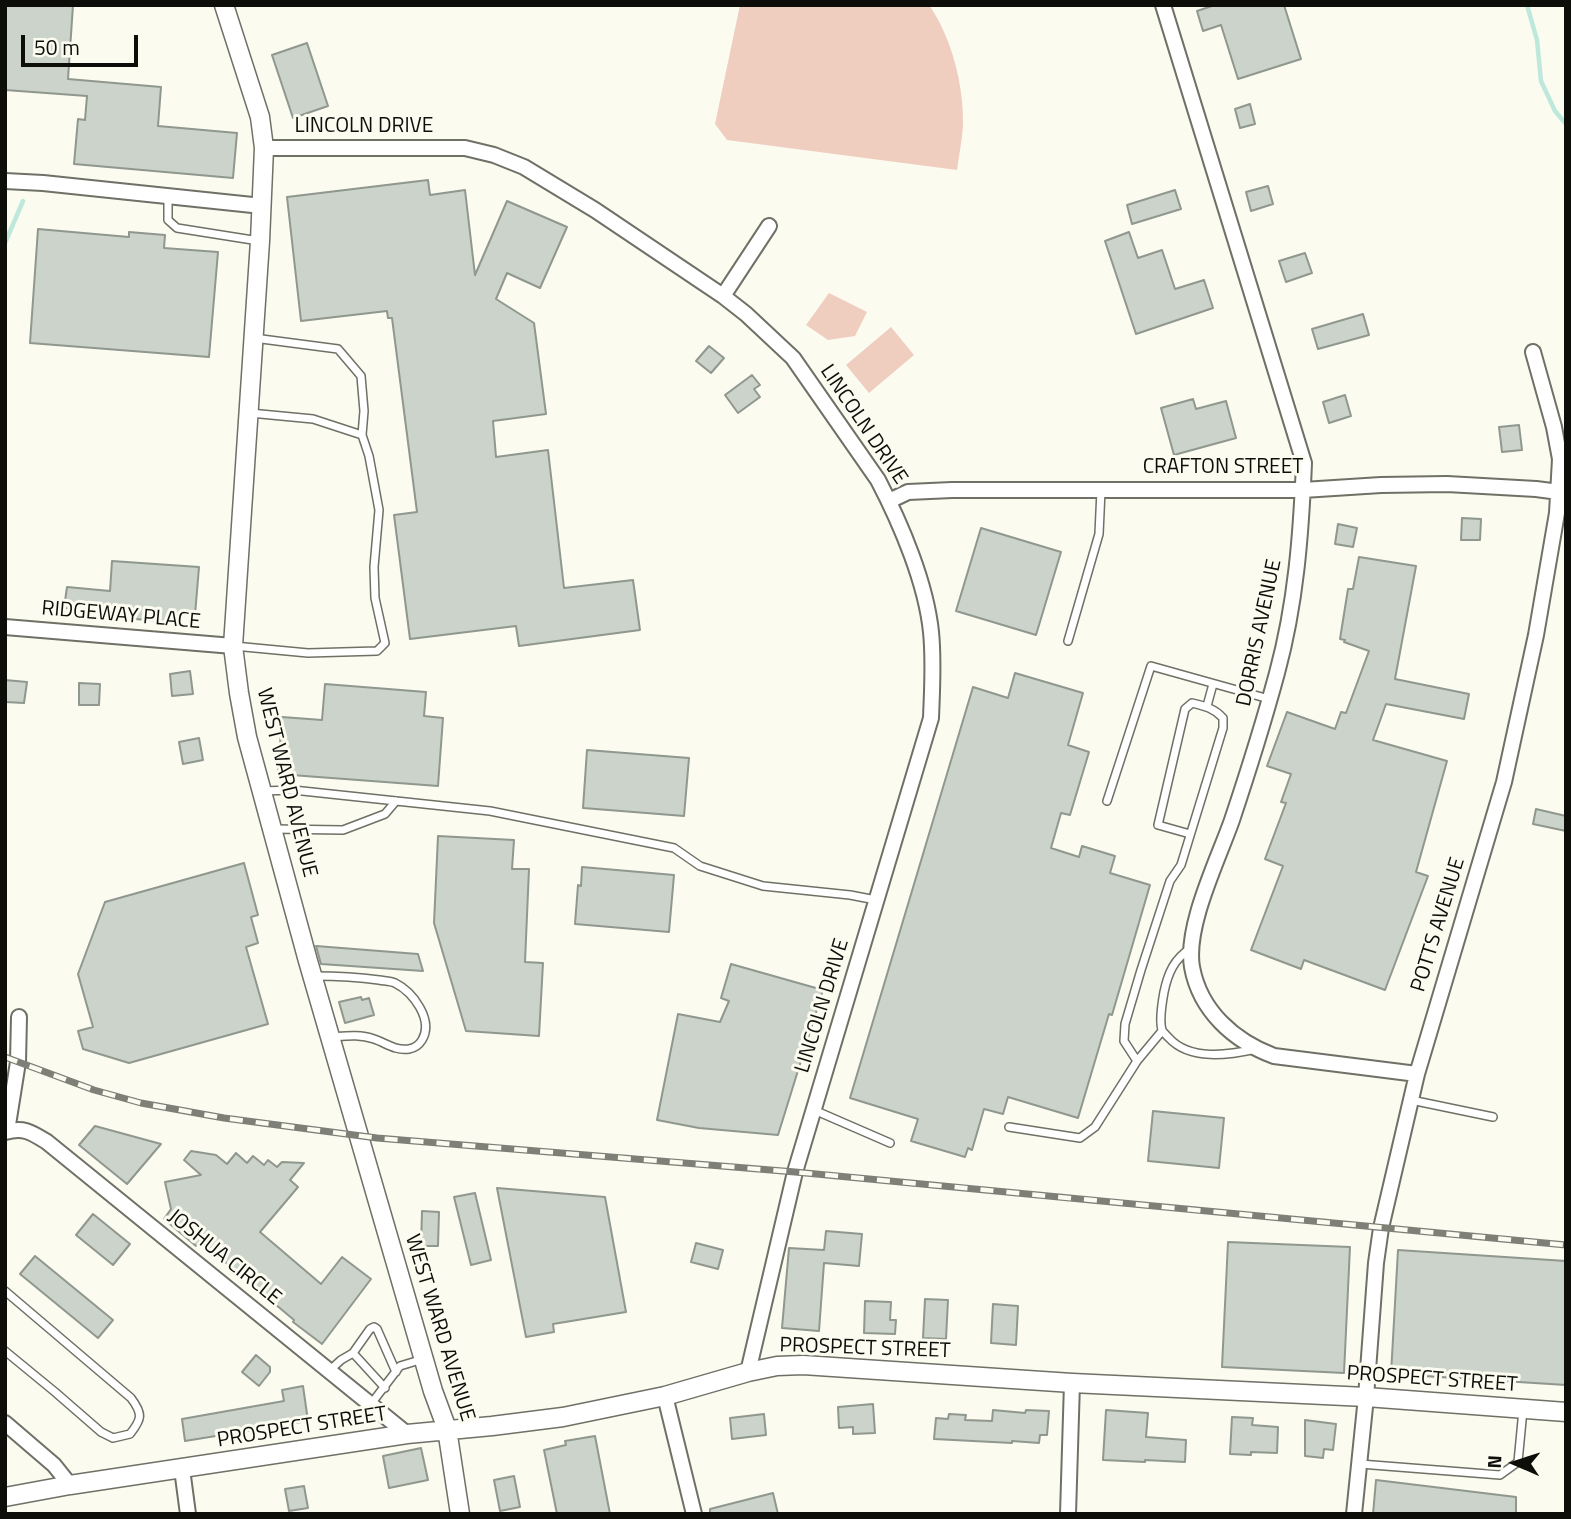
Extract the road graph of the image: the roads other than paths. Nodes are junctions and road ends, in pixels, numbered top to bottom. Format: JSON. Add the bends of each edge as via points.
{"nodes":[{"id":1,"x":224,"y":5,"type":"edge"},
{"id":2,"x":1163,"y":5,"type":"edge"},
{"id":3,"x":264,"y":148,"type":"junction"},
{"id":4,"x":5,"y":181,"type":"edge"},
{"id":5,"x":168,"y":196,"type":"junction"},
{"id":6,"x":262,"y":206,"type":"junction"},
{"id":7,"x":769,"y":226,"type":"dead end"},
{"id":8,"x":260,"y":241,"type":"junction"},
{"id":9,"x":723,"y":296,"type":"junction"},
{"id":10,"x":253,"y":338,"type":"junction"},
{"id":11,"x":1533,"y":352,"type":"dead end"},
{"id":12,"x":248,"y":413,"type":"junction"},
{"id":13,"x":362,"y":435,"type":"junction"},
{"id":14,"x":1101,"y":490,"type":"junction"},
{"id":15,"x":1303,"y":490,"type":"junction"},
{"id":16,"x":1559,"y":492,"type":"junction"},
{"id":17,"x":889,"y":501,"type":"junction"},
{"id":18,"x":5,"y":627,"type":"edge"},
{"id":19,"x":1068,"y":641,"type":"dead end"},
{"id":20,"x":233,"y":646,"type":"junction"},
{"id":21,"x":1213,"y":684,"type":"junction"},
{"id":22,"x":1269,"y":699,"type":"junction"},
{"id":23,"x":1207,"y":706,"type":"junction"},
{"id":24,"x":262,"y":791,"type":"junction"},
{"id":25,"x":396,"y":801,"type":"junction"},
{"id":26,"x":1107,"y":801,"type":"dead end"},
{"id":27,"x":272,"y":829,"type":"junction"},
{"id":28,"x":1190,"y":834,"type":"junction"},
{"id":29,"x":877,"y":900,"type":"junction"},
{"id":30,"x":1192,"y":947,"type":"junction"},
{"id":31,"x":313,"y":976,"type":"junction"},
{"id":32,"x":19,"y":1017,"type":"dead end"},
{"id":33,"x":1162,"y":1031,"type":"junction"},
{"id":34,"x":331,"y":1038,"type":"junction"},
{"id":35,"x":1257,"y":1049,"type":"junction"},
{"id":36,"x":1137,"y":1061,"type":"junction"},
{"id":37,"x":1417,"y":1074,"type":"junction"},
{"id":38,"x":1411,"y":1100,"type":"junction"},
{"id":39,"x":814,"y":1110,"type":"junction"},
{"id":40,"x":1493,"y":1117,"type":"dead end"},
{"id":41,"x":1009,"y":1127,"type":"dead end"},
{"id":42,"x":6,"y":1130,"type":"edge"},
{"id":43,"x":890,"y":1143,"type":"dead end"},
{"id":44,"x":5,"y":1291,"type":"edge"},
{"id":45,"x":5,"y":1352,"type":"edge"},
{"id":46,"x":354,"y":1353,"type":"junction"},
{"id":47,"x":423,"y":1359,"type":"junction"},
{"id":48,"x":329,"y":1371,"type":"junction"},
{"id":49,"x":396,"y":1372,"type":"junction"},
{"id":50,"x":748,"y":1372,"type":"junction"},
{"id":51,"x":1072,"y":1383,"type":"junction"},
{"id":52,"x":385,"y":1388,"type":"junction"},
{"id":53,"x":665,"y":1396,"type":"junction"},
{"id":54,"x":1366,"y":1397,"type":"junction"},
{"id":55,"x":371,"y":1404,"type":"junction"},
{"id":56,"x":1523,"y":1409,"type":"junction"},
{"id":57,"x":1566,"y":1412,"type":"edge"},
{"id":58,"x":5,"y":1423,"type":"edge"},
{"id":59,"x":447,"y":1429,"type":"junction"},
{"id":60,"x":407,"y":1434,"type":"junction"},
{"id":61,"x":1359,"y":1464,"type":"junction"},
{"id":62,"x":182,"y":1469,"type":"junction"},
{"id":63,"x":70,"y":1485,"type":"junction"},
{"id":64,"x":5,"y":1497,"type":"edge"},
{"id":65,"x":188,"y":1514,"type":"edge"},
{"id":66,"x":460,"y":1514,"type":"edge"},
{"id":67,"x":694,"y":1514,"type":"edge"},
{"id":68,"x":1068,"y":1514,"type":"edge"},
{"id":69,"x":1353,"y":1514,"type":"edge"}],
"edges":[{"from":1,"to":3,"type":"street","name":"WEST WARD AVENUE","via":[[260,117]]},
{"from":2,"to":15,"type":"street","name":"DORRIS AVENUE","via":[[1304,463]]},
{"from":3,"to":6,"type":"street","name":"WEST WARD AVENUE"},
{"from":3,"to":9,"type":"street","name":"LINCOLN DRIVE","via":[[465,148],[494,155],[524,167],[595,209]]},
{"from":4,"to":5,"type":"street"},
{"from":5,"to":6,"type":"street"},
{"from":5,"to":8,"type":"lane","via":[[168,220],[177,228]]},
{"from":6,"to":8,"type":"street","name":"WEST WARD AVENUE"},
{"from":7,"to":9,"type":"street"},
{"from":8,"to":10,"type":"street","name":"WEST WARD AVENUE"},
{"from":9,"to":17,"type":"street","name":"LINCOLN DRIVE","via":[[793,358]]},
{"from":10,"to":12,"type":"street","name":"WEST WARD AVENUE"},
{"from":10,"to":13,"type":"lane","via":[[338,349],[361,376]]},
{"from":11,"to":16,"type":"street","name":"POTTS AVENUE","via":[[1560,459]]},
{"from":12,"to":13,"type":"lane","via":[[313,419]]},
{"from":12,"to":20,"type":"street","name":"WEST WARD AVENUE"},
{"from":13,"to":20,"type":"lane","via":[[379,510],[373,567],[385,643],[377,651],[308,653]]},
{"from":14,"to":15,"type":"street","name":"CRAFTON STREET"},
{"from":14,"to":17,"type":"street","name":"CRAFTON STREET","via":[[908,492]]},
{"from":14,"to":19,"type":"lane","via":[[1100,534]]},
{"from":15,"to":16,"type":"street","name":"CRAFTON STREET","via":[[1447,484]]},
{"from":15,"to":22,"type":"street","name":"DORRIS AVENUE","via":[[1293,603]]},
{"from":16,"to":37,"type":"street","name":"POTTS AVENUE","via":[[1536,635],[1504,782]]},
{"from":17,"to":29,"type":"street","name":"LINCOLN DRIVE","via":[[920,578],[931,631],[933,689],[931,718]]},
{"from":18,"to":20,"type":"street","name":"RIDGEWAY PLACE"},
{"from":20,"to":24,"type":"street","name":"WEST WARD AVENUE","via":[[247,737]]},
{"from":21,"to":22,"type":"lane"},
{"from":21,"to":23,"type":"lane"},
{"from":21,"to":26,"type":"lane","via":[[1151,666]]},
{"from":22,"to":30,"type":"street","name":"DORRIS AVENUE","via":[[1197,916]]},
{"from":23,"to":28,"type":"lane","via":[[1223,718],[1223,728]]},
{"from":23,"to":28,"type":"lane","via":[[1192,703],[1185,709],[1158,825]]},
{"from":24,"to":25,"type":"lane"},
{"from":24,"to":27,"type":"street","name":"WEST WARD AVENUE"},
{"from":25,"to":27,"type":"lane","via":[[385,814],[342,830]]},
{"from":25,"to":29,"type":"lane","via":[[490,811],[674,848],[700,866],[763,886]]},
{"from":27,"to":31,"type":"street","name":"WEST WARD AVENUE"},
{"from":28,"to":36,"type":"lane","via":[[1181,865],[1170,881],[1125,1024],[1124,1041]]},
{"from":29,"to":39,"type":"street","name":"LINCOLN DRIVE"},
{"from":30,"to":33,"type":"lane","via":[[1179,956],[1167,979]]},
{"from":30,"to":35,"type":"street","name":"DORRIS AVENUE","via":[[1197,986],[1206,1004],[1235,1036]]},
{"from":31,"to":34,"type":"street","name":"WEST WARD AVENUE"},
{"from":31,"to":34,"type":"lane","via":[[394,982],[414,998],[424,1018],[425,1033],[412,1049],[357,1035]]},
{"from":32,"to":42,"type":"street","name":"JOSHUA CIRCLE","via":[[18,1062]]},
{"from":33,"to":35,"type":"lane","via":[[1175,1044],[1200,1054],[1231,1055]]},
{"from":33,"to":36,"type":"lane"},
{"from":34,"to":47,"type":"street","name":"WEST WARD AVENUE"},
{"from":35,"to":37,"type":"street","name":"DORRIS AVENUE","via":[[1274,1056]]},
{"from":36,"to":41,"type":"lane","via":[[1095,1127],[1080,1138]]},
{"from":37,"to":38,"type":"street","name":"POTTS AVENUE"},
{"from":38,"to":40,"type":"lane"},
{"from":38,"to":54,"type":"street","name":"POTTS AVENUE","via":[[1381,1228]]},
{"from":39,"to":43,"type":"lane"},
{"from":39,"to":50,"type":"street","name":"LINCOLN DRIVE"},
{"from":42,"to":48,"type":"street","name":"JOSHUA CIRCLE","via":[[32,1132],[47,1142]]},
{"from":44,"to":45,"type":"lane","via":[[131,1398],[140,1410],[140,1422],[130,1434],[113,1438],[101,1432]]},
{"from":46,"to":48,"type":"lane"},
{"from":46,"to":49,"type":"lane","via":[[374,1327]]},
{"from":46,"to":52,"type":"lane"},
{"from":47,"to":49,"type":"lane","via":[[400,1366]]},
{"from":47,"to":59,"type":"street","name":"WEST WARD AVENUE"},
{"from":48,"to":55,"type":"street","name":"JOSHUA CIRCLE"},
{"from":49,"to":52,"type":"lane"},
{"from":50,"to":51,"type":"street","name":"PROSPECT STREET","via":[[803,1365]]},
{"from":50,"to":53,"type":"street","name":"PROSPECT STREET"},
{"from":51,"to":54,"type":"street","name":"PROSPECT STREET"},
{"from":51,"to":68,"type":"street"},
{"from":52,"to":55,"type":"lane"},
{"from":53,"to":59,"type":"street","name":"PROSPECT STREET","via":[[563,1417]]},
{"from":53,"to":67,"type":"street"},
{"from":54,"to":56,"type":"street","name":"PROSPECT STREET"},
{"from":54,"to":61,"type":"street","name":"POTTS AVENUE"},
{"from":55,"to":60,"type":"street","name":"JOSHUA CIRCLE"},
{"from":56,"to":57,"type":"street","name":"PROSPECT STREET"},
{"from":56,"to":61,"type":"lane","via":[[1518,1462],[1500,1475]]},
{"from":58,"to":63,"type":"street"},
{"from":59,"to":60,"type":"street","name":"PROSPECT STREET"},
{"from":59,"to":66,"type":"street","name":"WEST WARD AVENUE"},
{"from":60,"to":62,"type":"street","name":"PROSPECT STREET"},
{"from":61,"to":69,"type":"street","name":"POTTS AVENUE"},
{"from":62,"to":63,"type":"street","name":"PROSPECT STREET"},
{"from":62,"to":65,"type":"street"},
{"from":63,"to":64,"type":"street","name":"PROSPECT STREET"}]}
